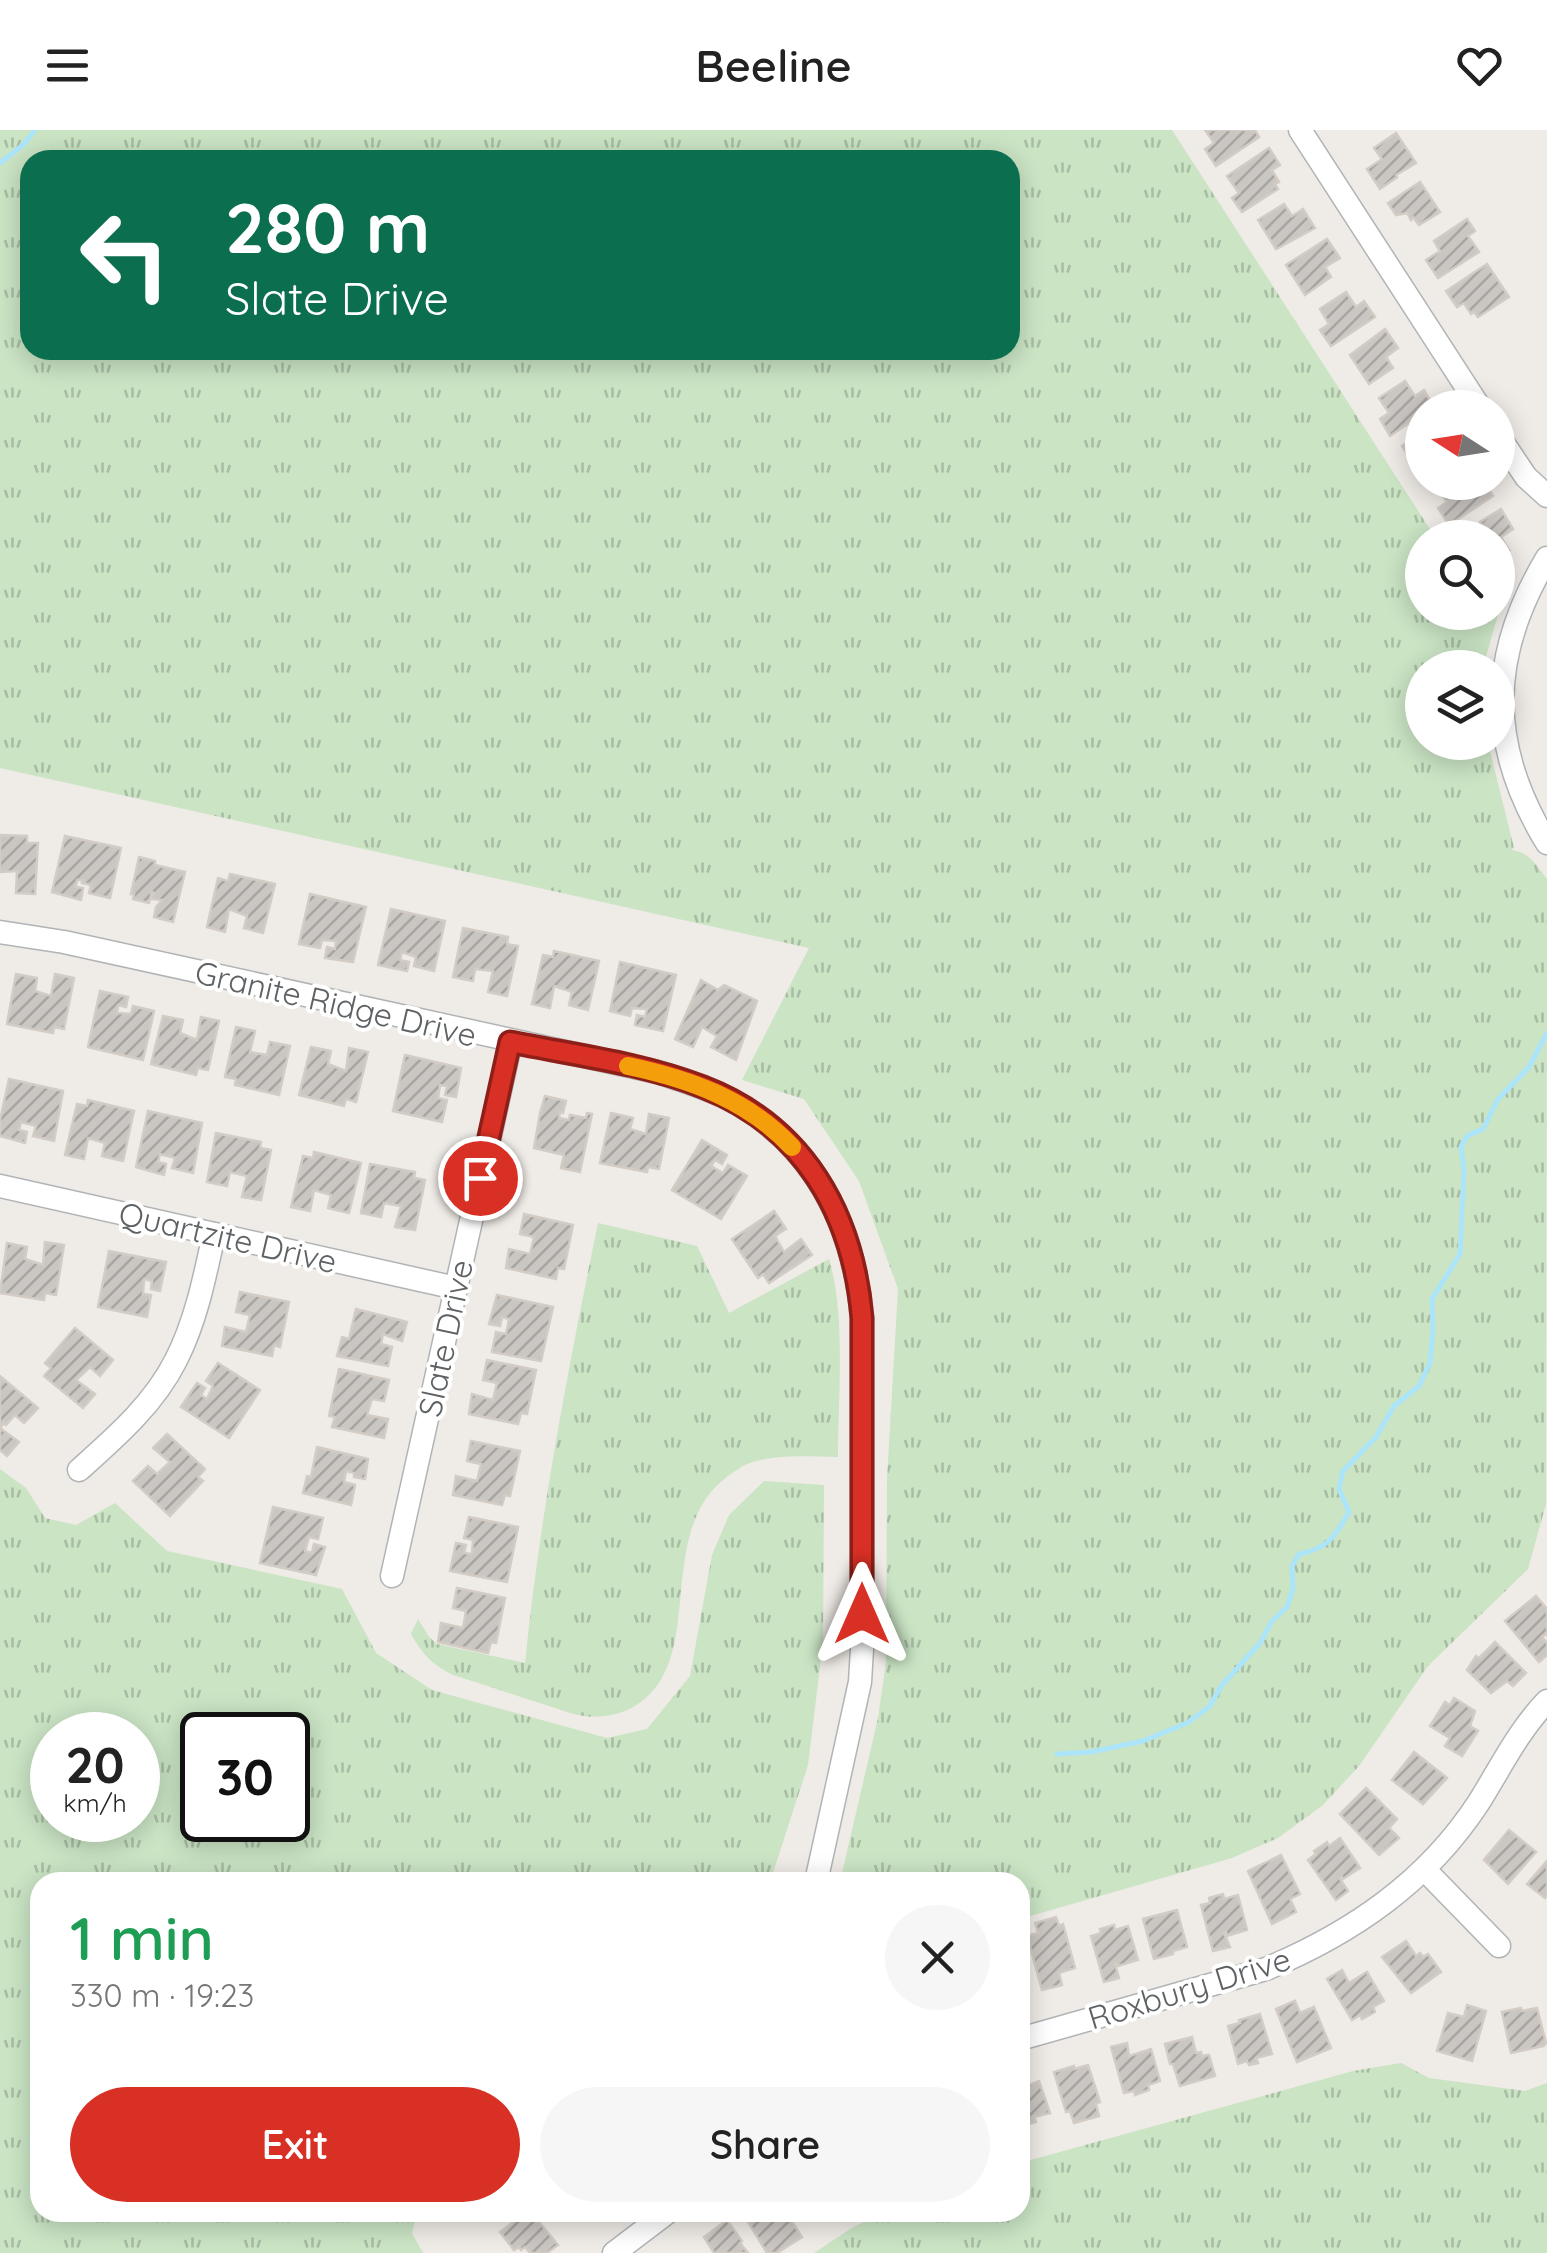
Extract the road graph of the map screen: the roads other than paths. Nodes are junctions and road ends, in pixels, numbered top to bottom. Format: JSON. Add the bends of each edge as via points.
{"nodes":[{"id":1,"x":1300,"y":130,"type":"edge"},
{"id":2,"x":1468,"y":390,"type":"edge"},
{"id":3,"x":1515,"y":460,"type":"edge"},
{"id":4,"x":1547,"y":496,"type":"edge"},
{"id":5,"x":1547,"y":558,"type":"edge"},
{"id":6,"x":1541,"y":834,"type":"edge"},
{"id":7,"x":0,"y":932,"type":"edge"},
{"id":8,"x":510,"y":1042,"type":"junction"},
{"id":9,"x":0,"y":1186,"type":"edge"},
{"id":10,"x":214,"y":1234,"type":"junction"},
{"id":11,"x":456,"y":1288,"type":"junction"},
{"id":12,"x":79,"y":1470,"type":"dead end"},
{"id":13,"x":392,"y":1576,"type":"dead end"},
{"id":14,"x":1547,"y":1701,"type":"edge"},
{"id":15,"x":1424,"y":1870,"type":"junction"},
{"id":16,"x":817,"y":1872,"type":"edge"},
{"id":17,"x":1499,"y":1946,"type":"dead end"},
{"id":18,"x":1030,"y":2036,"type":"edge"},
{"id":19,"x":637,"y":2222,"type":"edge"},
{"id":20,"x":614,"y":2253,"type":"edge"}],
"edges":[{"from":1,"to":2,"type":"street"},
{"from":3,"to":4,"type":"street"},
{"from":5,"to":6,"type":"street","via":[[1517,618],[1503,689],[1509,762]]},
{"from":7,"to":8,"type":"street","name":"Granite Ridge Drive"},
{"from":8,"to":11,"type":"street","name":"Slate Drive"},
{"from":8,"to":16,"type":"street","name":"Granite Ridge Drive","via":[[657,1072],[728,1098],[780,1134],[840,1216],[862,1318],[862,1649],[854,1715]]},
{"from":9,"to":10,"type":"street","name":"Quartzite Drive"},
{"from":10,"to":11,"type":"street","name":"Quartzite Drive"},
{"from":10,"to":12,"type":"street","via":[[176,1362],[145,1406]]},
{"from":11,"to":13,"type":"street","name":"Slate Drive"},
{"from":14,"to":15,"type":"street","name":"Roxbury Drive","via":[[1462,1827]]},
{"from":15,"to":17,"type":"street"},
{"from":15,"to":18,"type":"street","name":"Roxbury Drive","via":[[1354,1926],[1284,1962]]},
{"from":19,"to":20,"type":"street"}]}
